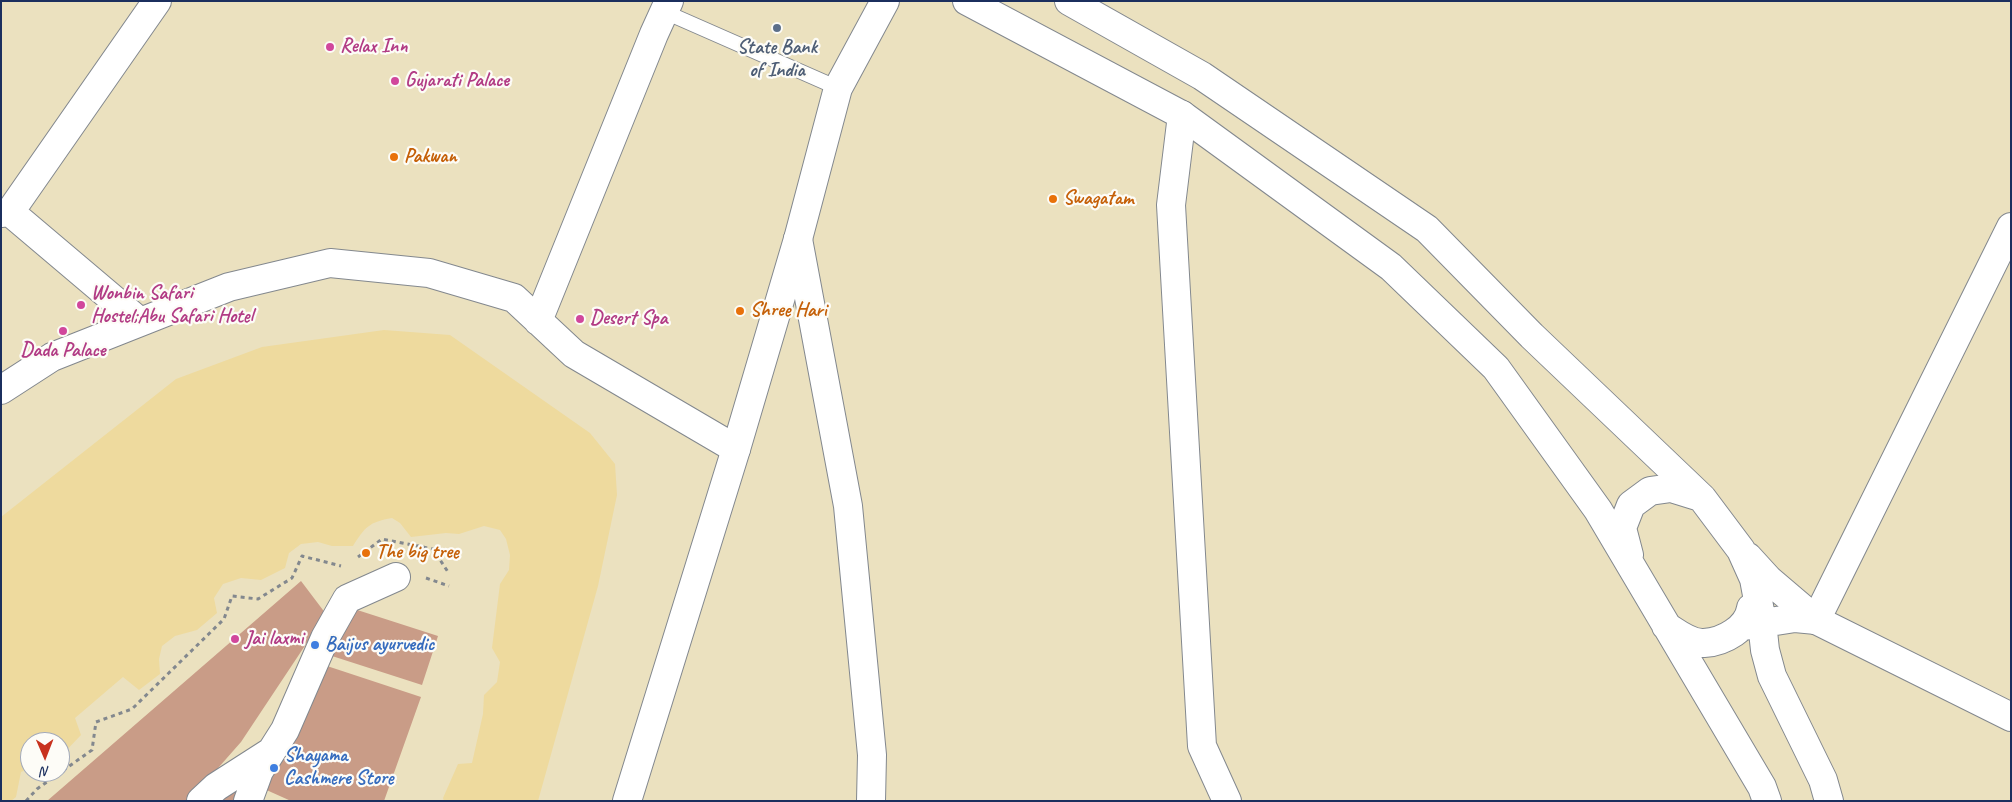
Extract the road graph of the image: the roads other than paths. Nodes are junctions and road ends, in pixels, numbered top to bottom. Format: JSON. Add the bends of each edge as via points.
{"nodes":[{"id":1,"x":157,"y":1,"type":"edge"},
{"id":2,"x":885,"y":1,"type":"edge"},
{"id":3,"x":967,"y":1,"type":"edge"},
{"id":4,"x":1069,"y":1,"type":"edge"},
{"id":5,"x":667,"y":6,"type":"edge"},
{"id":6,"x":838,"y":88,"type":"junction"},
{"id":7,"x":1182,"y":115,"type":"junction"},
{"id":8,"x":6,"y":212,"type":"edge"},
{"id":9,"x":2011,"y":227,"type":"edge"},
{"id":10,"x":798,"y":239,"type":"junction"},
{"id":11,"x":538,"y":321,"type":"junction"},
{"id":12,"x":140,"y":322,"type":"junction"},
{"id":13,"x":1,"y":390,"type":"edge"},
{"id":14,"x":736,"y":449,"type":"junction"},
{"id":15,"x":1702,"y":498,"type":"junction"},
{"id":16,"x":1741,"y":550,"type":"junction"},
{"id":17,"x":1632,"y":568,"type":"junction"},
{"id":18,"x":396,"y":577,"type":"dead end"},
{"id":19,"x":1816,"y":620,"type":"junction"},
{"id":20,"x":1753,"y":624,"type":"junction"},
{"id":21,"x":1666,"y":626,"type":"junction"},
{"id":22,"x":2011,"y":717,"type":"edge"},
{"id":23,"x":270,"y":752,"type":"junction"},
{"id":24,"x":201,"y":801,"type":"edge"},
{"id":25,"x":248,"y":801,"type":"edge"},
{"id":26,"x":627,"y":801,"type":"edge"},
{"id":27,"x":872,"y":801,"type":"edge"},
{"id":28,"x":1227,"y":801,"type":"edge"},
{"id":29,"x":1767,"y":801,"type":"edge"},
{"id":30,"x":1829,"y":801,"type":"edge"}],
"edges":[{"from":1,"to":8,"type":"street"},
{"from":2,"to":6,"type":"street"},
{"from":3,"to":7,"type":"street"},
{"from":4,"to":15,"type":"street","via":[[1202,76],[1427,230],[1532,336]]},
{"from":5,"to":6,"type":"lane"},
{"from":5,"to":11,"type":"street"},
{"from":6,"to":10,"type":"street"},
{"from":7,"to":17,"type":"street","via":[[1391,267],[1496,368],[1598,510]]},
{"from":7,"to":28,"type":"street","via":[[1171,205],[1202,746]]},
{"from":8,"to":12,"type":"street"},
{"from":9,"to":19,"type":"street"},
{"from":10,"to":14,"type":"street"},
{"from":10,"to":27,"type":"street","via":[[848,506],[872,755]]},
{"from":11,"to":12,"type":"street","via":[[514,298],[429,273],[330,263],[230,286]]},
{"from":11,"to":14,"type":"street","via":[[574,354]]},
{"from":12,"to":13,"type":"street","via":[[52,357]]},
{"from":14,"to":26,"type":"street"},
{"from":15,"to":16,"type":"street"},
{"from":15,"to":17,"type":"street","via":[[1671,488],[1650,491],[1631,505],[1622,528]]},
{"from":16,"to":19,"type":"street","via":[[1769,580]]},
{"from":16,"to":20,"type":"street","via":[[1754,579]]},
{"from":17,"to":21,"type":"street"},
{"from":18,"to":23,"type":"street","via":[[346,599],[284,730]]},
{"from":19,"to":20,"type":"street","via":[[1795,618]]},
{"from":19,"to":22,"type":"street"},
{"from":20,"to":21,"type":"street","via":[[1704,643],[1686,639]]},
{"from":20,"to":30,"type":"street","via":[[1772,676]]},
{"from":21,"to":29,"type":"street"},
{"from":23,"to":24,"type":"street","via":[[216,787]]},
{"from":23,"to":25,"type":"street","via":[[258,771]]}]}
